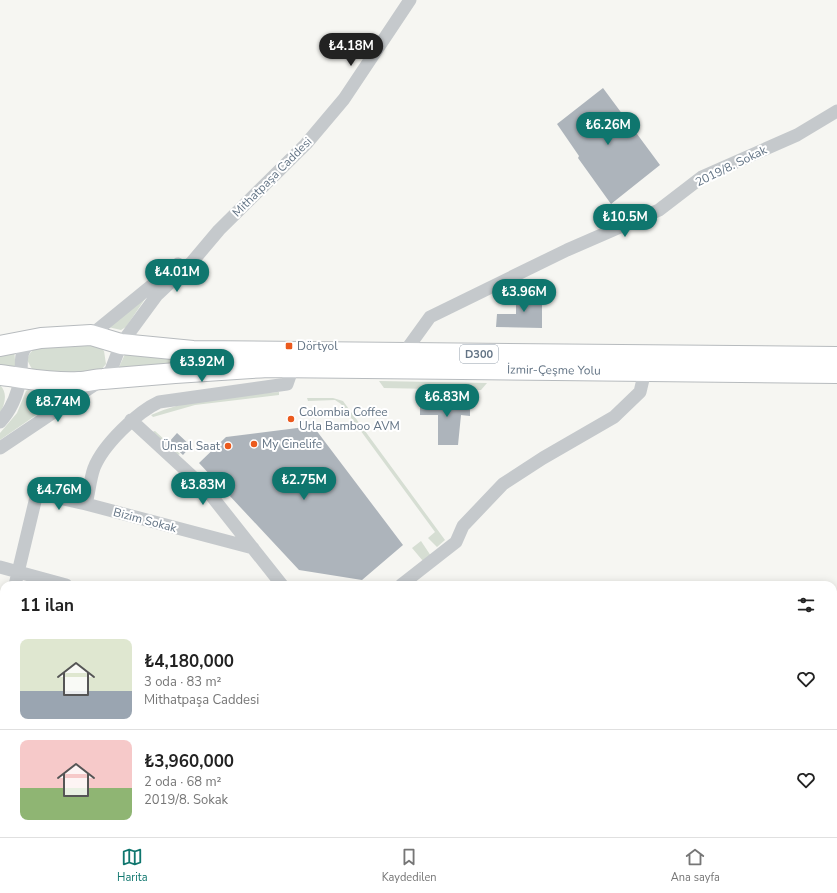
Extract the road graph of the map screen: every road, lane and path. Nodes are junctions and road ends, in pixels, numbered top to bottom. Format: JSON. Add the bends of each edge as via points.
{"nodes":[{"id":1,"x":410,"y":0,"type":"edge"},
{"id":2,"x":837,"y":112,"type":"edge"},
{"id":3,"x":219,"y":230,"type":"junction"},
{"id":4,"x":136,"y":324,"type":"junction"},
{"id":5,"x":92,"y":335,"type":"junction"},
{"id":6,"x":41,"y":338,"type":"junction"},
{"id":7,"x":121,"y":344,"type":"junction"},
{"id":8,"x":0,"y":346,"type":"edge"},
{"id":9,"x":151,"y":347,"type":"junction"},
{"id":10,"x":404,"y":353,"type":"junction"},
{"id":11,"x":837,"y":357,"type":"edge"},
{"id":12,"x":293,"y":367,"type":"junction"},
{"id":13,"x":645,"y":371,"type":"junction"},
{"id":14,"x":837,"y":373,"type":"edge"},
{"id":15,"x":0,"y":375,"type":"edge"},
{"id":16,"x":21,"y":378,"type":"junction"},
{"id":17,"x":103,"y":379,"type":"junction"},
{"id":18,"x":131,"y":420,"type":"junction"},
{"id":19,"x":0,"y":422,"type":"edge"},
{"id":20,"x":0,"y":448,"type":"edge"},
{"id":21,"x":86,"y":504,"type":"junction"},
{"id":22,"x":253,"y":548,"type":"junction"},
{"id":23,"x":0,"y":567,"type":"edge"},
{"id":24,"x":17,"y":579,"type":"edge"},
{"id":25,"x":33,"y":581,"type":"edge"},
{"id":26,"x":279,"y":581,"type":"edge"},
{"id":27,"x":407,"y":581,"type":"edge"}],
"edges":[{"from":1,"to":3,"type":"street","name":"Mithatpaşa Caddesi","via":[[340,104],[306,144]]},
{"from":2,"to":10,"type":"street","name":"2019/8. Sokak","via":[[797,135],[702,177],[659,210],[567,250],[430,317]]},
{"from":3,"to":4,"type":"street","name":"Mithatpaşa Caddesi","via":[[192,262],[157,295]]},
{"from":3,"to":5,"type":"street"},
{"from":4,"to":7,"type":"street","name":"Mithatpaşa Caddesi"},
{"from":4,"to":9,"type":"street","via":[[135,329],[139,338]]},
{"from":5,"to":6,"type":"highway","number":"D300"},
{"from":5,"to":7,"type":"highway","number":"D300"},
{"from":6,"to":8,"type":"highway","number":"D300"},
{"from":6,"to":16,"type":"street","via":[[29,344],[24,351],[21,358]]},
{"from":7,"to":9,"type":"highway","name":"İzmir-Çeşme Yolu","number":"D300"},
{"from":7,"to":17,"type":"street","name":"Mithatpaşa Caddesi","via":[[111,370]]},
{"from":9,"to":10,"type":"highway","name":"İzmir-Çeşme Yolu","number":"D300","via":[[193,351]]},
{"from":10,"to":11,"type":"highway","name":"İzmir-Çeşme Yolu","number":"D300"},
{"from":12,"to":13,"type":"highway","name":"İzmir-Çeşme Yolu","number":"D300"},
{"from":12,"to":17,"type":"highway","name":"İzmir-Çeşme Yolu","number":"D300","via":[[188,371]]},
{"from":12,"to":18,"type":"street","via":[[287,384],[159,402]]},
{"from":13,"to":14,"type":"highway","name":"İzmir-Çeşme Yolu","number":"D300"},
{"from":13,"to":27,"type":"street","via":[[640,392],[614,417],[503,484],[463,526],[456,542]]},
{"from":15,"to":16,"type":"highway","number":"D300"},
{"from":16,"to":17,"type":"highway","number":"D300","via":[[52,382]]},
{"from":16,"to":19,"type":"street","via":[[8,414]]},
{"from":17,"to":20,"type":"street"},
{"from":18,"to":21,"type":"street","via":[[98,460],[93,470]]},
{"from":18,"to":22,"type":"street","via":[[206,489]]},
{"from":21,"to":22,"type":"street","name":"Bizim Sokak"},
{"from":21,"to":24,"type":"street","name":"Bizim Sokak","via":[[37,493]]},
{"from":22,"to":26,"type":"street"},
{"from":23,"to":24,"type":"street"},
{"from":24,"to":25,"type":"street"}]}
